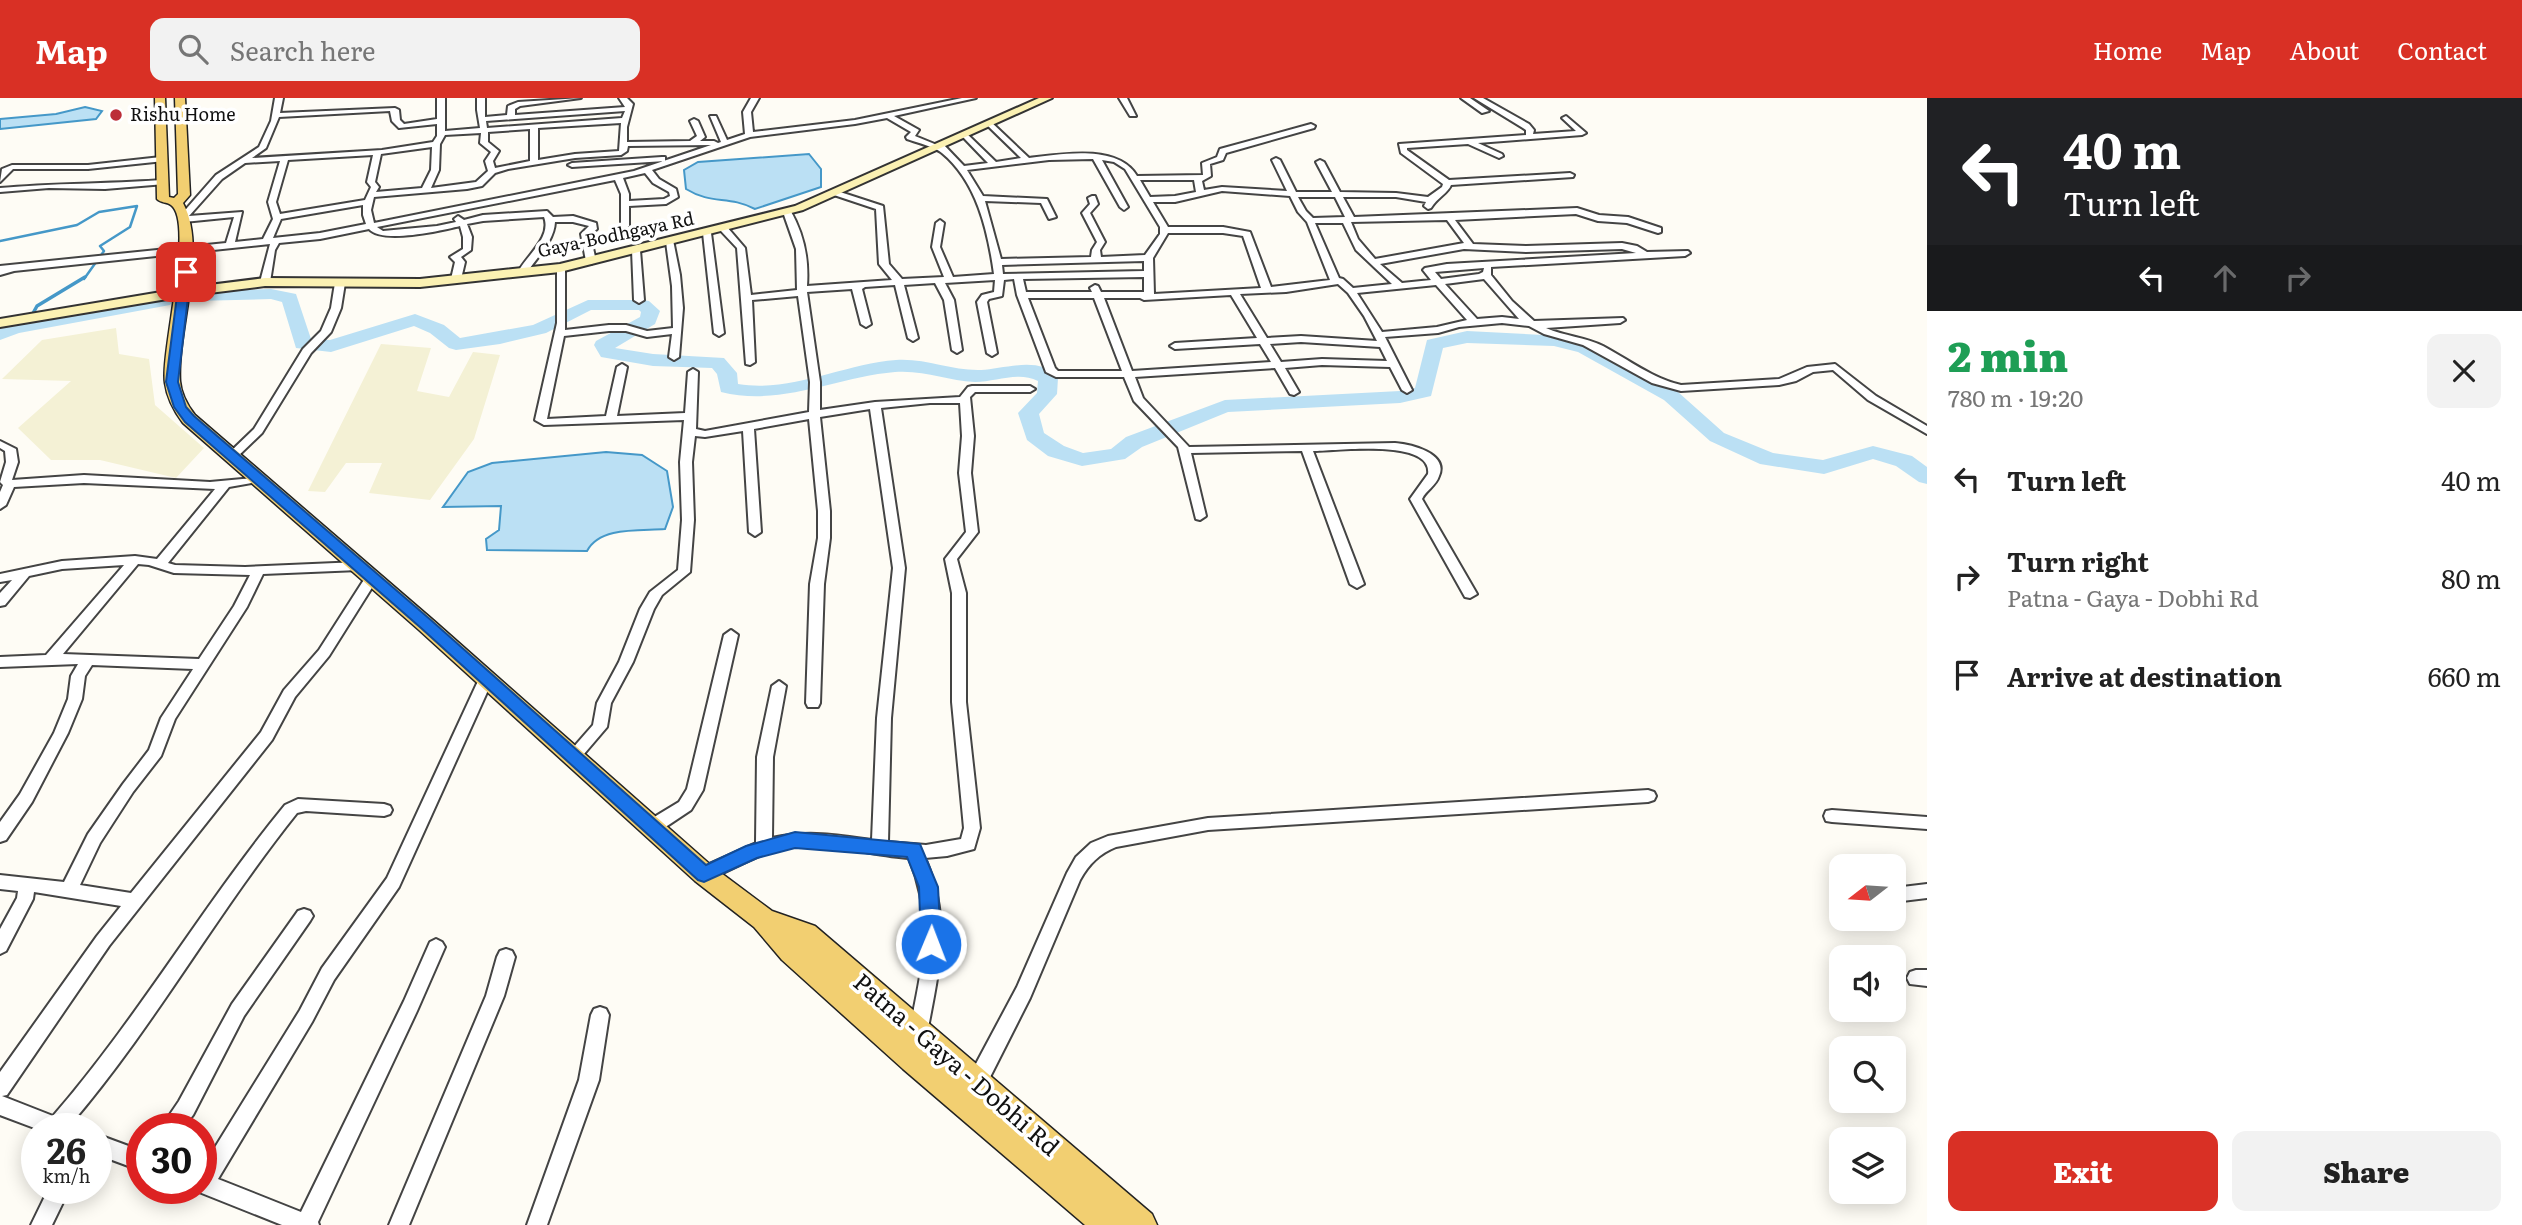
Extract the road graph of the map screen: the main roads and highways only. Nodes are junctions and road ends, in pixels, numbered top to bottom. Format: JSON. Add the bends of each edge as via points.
{"nodes":[{"id":1,"x":160,"y":98,"type":"edge"},
{"id":2,"x":180,"y":98,"type":"edge"},
{"id":3,"x":181,"y":213,"type":"junction"},
{"id":4,"x":763,"y":919,"type":"junction"},
{"id":5,"x":1108,"y":1225,"type":"edge"},
{"id":6,"x":1141,"y":1225,"type":"edge"}],
"edges":[{"from":1,"to":3,"type":"main road","via":[[163,199]]},
{"from":2,"to":3,"type":"main road","name":"Patna - Gaya - Dobhi Rd"},
{"from":3,"to":4,"type":"main road","name":"Patna - Gaya - Dobhi Rd","via":[[184,292],[173,362],[175,395],[189,419],[704,874]]},
{"from":4,"to":5,"type":"main road","name":"Patna - Gaya - Dobhi Rd","via":[[811,970]]},
{"from":4,"to":6,"type":"main road","name":"Patna - Gaya - Dobhi Rd","via":[[806,934]]}]}
